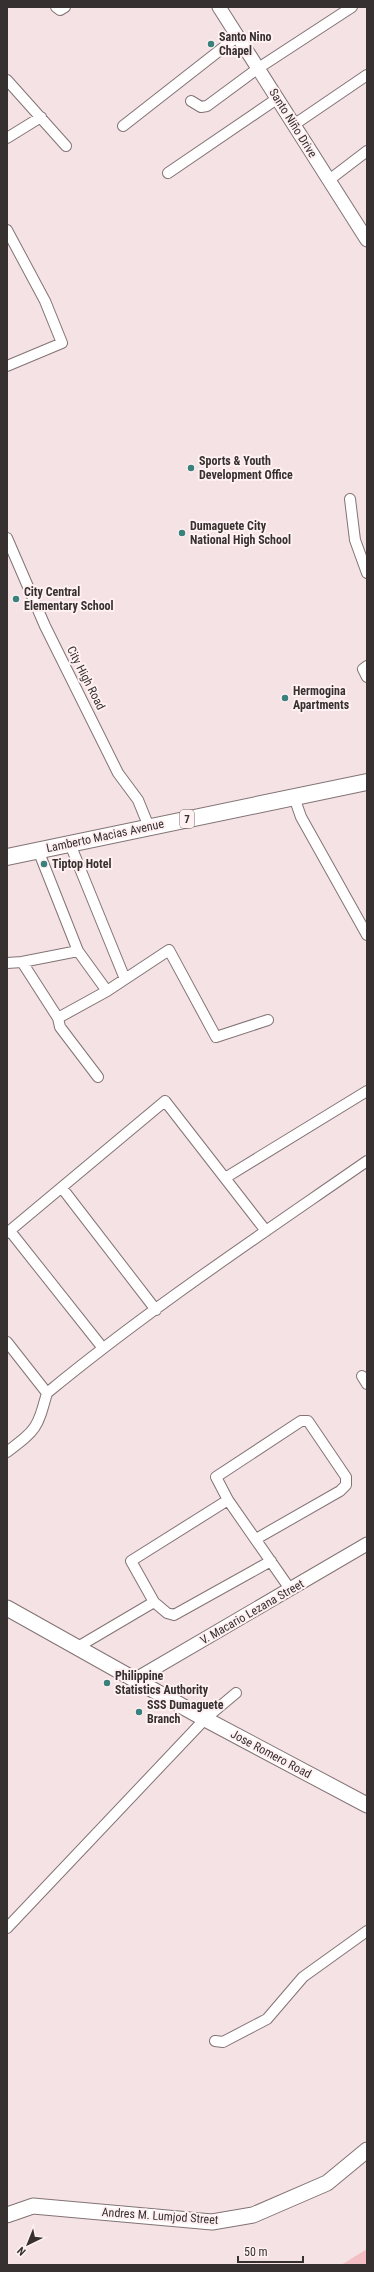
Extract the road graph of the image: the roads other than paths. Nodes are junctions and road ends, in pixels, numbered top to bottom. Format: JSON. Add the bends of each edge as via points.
{"nodes":[{"id":1,"x":56,"y":7,"type":"edge"},
{"id":2,"x":65,"y":7,"type":"edge"},
{"id":3,"x":219,"y":7,"type":"edge"},
{"id":4,"x":352,"y":7,"type":"edge"},
{"id":5,"x":238,"y":36,"type":"junction"},
{"id":6,"x":259,"y":68,"type":"junction"},
{"id":7,"x":367,"y":75,"type":"edge"},
{"id":8,"x":7,"y":80,"type":"edge"},
{"id":9,"x":278,"y":98,"type":"junction"},
{"id":10,"x":191,"y":101,"type":"dead end"},
{"id":11,"x":41,"y":117,"type":"junction"},
{"id":12,"x":295,"y":124,"type":"junction"},
{"id":13,"x":123,"y":126,"type":"dead end"},
{"id":14,"x":7,"y":138,"type":"edge"},
{"id":15,"x":66,"y":146,"type":"dead end"},
{"id":16,"x":367,"y":151,"type":"edge"},
{"id":17,"x":168,"y":174,"type":"dead end"},
{"id":18,"x":329,"y":180,"type":"junction"},
{"id":19,"x":364,"y":226,"type":"edge"},
{"id":20,"x":7,"y":230,"type":"edge"},
{"id":21,"x":367,"y":240,"type":"edge"},
{"id":22,"x":7,"y":366,"type":"edge"},
{"id":23,"x":350,"y":499,"type":"dead end"},
{"id":24,"x":7,"y":538,"type":"edge"},
{"id":25,"x":367,"y":573,"type":"edge"},
{"id":26,"x":367,"y":666,"type":"edge"},
{"id":27,"x":367,"y":677,"type":"edge"},
{"id":28,"x":367,"y":782,"type":"edge"},
{"id":29,"x":294,"y":797,"type":"junction"},
{"id":30,"x":149,"y":827,"type":"junction"},
{"id":31,"x":70,"y":844,"type":"junction"},
{"id":32,"x":38,"y":850,"type":"junction"},
{"id":33,"x":7,"y":856,"type":"edge"},
{"id":34,"x":367,"y":935,"type":"edge"},
{"id":35,"x":78,"y":951,"type":"junction"},
{"id":36,"x":22,"y":962,"type":"junction"},
{"id":37,"x":7,"y":963,"type":"edge"},
{"id":38,"x":125,"y":979,"type":"junction"},
{"id":39,"x":107,"y":991,"type":"junction"},
{"id":40,"x":58,"y":1018,"type":"junction"},
{"id":41,"x":268,"y":1020,"type":"dead end"},
{"id":42,"x":98,"y":1077,"type":"dead end"},
{"id":43,"x":367,"y":1091,"type":"edge"},
{"id":44,"x":367,"y":1162,"type":"edge"},
{"id":45,"x":225,"y":1178,"type":"junction"},
{"id":46,"x":62,"y":1188,"type":"junction"},
{"id":47,"x":266,"y":1231,"type":"junction"},
{"id":48,"x":8,"y":1232,"type":"edge"},
{"id":49,"x":156,"y":1310,"type":"junction"},
{"id":50,"x":7,"y":1342,"type":"edge"},
{"id":51,"x":102,"y":1347,"type":"junction"},
{"id":52,"x":47,"y":1393,"type":"junction"},
{"id":53,"x":7,"y":1452,"type":"edge"},
{"id":54,"x":228,"y":1500,"type":"junction"},
{"id":55,"x":256,"y":1539,"type":"junction"},
{"id":56,"x":367,"y":1544,"type":"edge"},
{"id":57,"x":271,"y":1561,"type":"junction"},
{"id":58,"x":290,"y":1589,"type":"junction"},
{"id":59,"x":154,"y":1602,"type":"junction"},
{"id":60,"x":7,"y":1608,"type":"edge"},
{"id":61,"x":76,"y":1648,"type":"junction"},
{"id":62,"x":136,"y":1679,"type":"junction"},
{"id":63,"x":236,"y":1693,"type":"dead end"},
{"id":64,"x":205,"y":1719,"type":"junction"},
{"id":65,"x":367,"y":1805,"type":"edge"},
{"id":66,"x":7,"y":1928,"type":"edge"},
{"id":67,"x":367,"y":1931,"type":"edge"},
{"id":68,"x":215,"y":2041,"type":"dead end"},
{"id":69,"x":367,"y":2150,"type":"edge"},
{"id":70,"x":7,"y":2215,"type":"edge"}],
"edges":[{"from":1,"to":2,"type":"street","via":[[60,10]]},
{"from":3,"to":5,"type":"street","name":"Santo Niño Drive"},
{"from":4,"to":6,"type":"street"},
{"from":5,"to":6,"type":"street","name":"Santo Niño Drive"},
{"from":5,"to":13,"type":"street"},
{"from":6,"to":9,"type":"street","name":"Santo Niño Drive"},
{"from":6,"to":10,"type":"street","via":[[207,106],[201,107]]},
{"from":7,"to":12,"type":"street"},
{"from":8,"to":11,"type":"street"},
{"from":9,"to":12,"type":"street","name":"Santo Niño Drive"},
{"from":9,"to":17,"type":"street"},
{"from":11,"to":14,"type":"street"},
{"from":11,"to":15,"type":"street"},
{"from":12,"to":18,"type":"street","name":"Santo Niño Drive"},
{"from":16,"to":18,"type":"street"},
{"from":18,"to":19,"type":"street","name":"Santo Niño Drive"},
{"from":19,"to":21,"type":"street","name":"Santo Niño Drive"},
{"from":20,"to":22,"type":"street","via":[[45,301],[62,342]]},
{"from":23,"to":25,"type":"street","via":[[355,540]]},
{"from":24,"to":30,"type":"street","name":"City High Road","via":[[45,626],[118,772],[138,800]]},
{"from":26,"to":27,"type":"street","via":[[363,669]]},
{"from":28,"to":29,"type":"main road","name":"Lamberto Macias Avenue","number":"7"},
{"from":29,"to":30,"type":"main road","name":"Lamberto Macias Avenue","number":"7"},
{"from":29,"to":34,"type":"street","via":[[301,817]]},
{"from":30,"to":31,"type":"main road","name":"Lamberto Macias Avenue","number":"7"},
{"from":31,"to":32,"type":"main road","name":"Lamberto Macias Avenue","number":"7"},
{"from":31,"to":38,"type":"street"},
{"from":32,"to":33,"type":"main road","name":"Lamberto Macias Avenue","number":"7"},
{"from":32,"to":35,"type":"street"},
{"from":35,"to":36,"type":"street"},
{"from":35,"to":39,"type":"street"},
{"from":36,"to":37,"type":"street"},
{"from":36,"to":40,"type":"street"},
{"from":38,"to":39,"type":"street"},
{"from":38,"to":41,"type":"street","via":[[169,950],[216,1037]]},
{"from":39,"to":40,"type":"street"},
{"from":40,"to":42,"type":"street","via":[[60,1027]]},
{"from":43,"to":45,"type":"street"},
{"from":44,"to":47,"type":"street"},
{"from":45,"to":46,"type":"street","via":[[164,1101]]},
{"from":45,"to":47,"type":"street"},
{"from":46,"to":48,"type":"street"},
{"from":46,"to":49,"type":"street"},
{"from":47,"to":49,"type":"street"},
{"from":48,"to":51,"type":"street"},
{"from":49,"to":51,"type":"street"},
{"from":50,"to":52,"type":"street"},
{"from":51,"to":52,"type":"street"},
{"from":52,"to":53,"type":"street","via":[[33,1431]]},
{"from":54,"to":55,"type":"street"},
{"from":54,"to":55,"type":"street","via":[[216,1477],[301,1421],[308,1421],[346,1477],[346,1485],[340,1491]]},
{"from":54,"to":59,"type":"street","via":[[131,1561]]},
{"from":55,"to":57,"type":"street"},
{"from":56,"to":58,"type":"street","name":"V. Macario Lezana Street"},
{"from":57,"to":58,"type":"street"},
{"from":57,"to":59,"type":"street","via":[[174,1615],[167,1613]]},
{"from":58,"to":62,"type":"street","name":"V. Macario Lezana Street"},
{"from":59,"to":61,"type":"street"},
{"from":60,"to":61,"type":"main road","name":"Jose Romero Road"},
{"from":61,"to":62,"type":"main road","name":"Jose Romero Road"},
{"from":62,"to":64,"type":"main road","name":"Jose Romero Road"},
{"from":63,"to":64,"type":"street"},
{"from":64,"to":65,"type":"main road","name":"Jose Romero Road"},
{"from":64,"to":66,"type":"street"},
{"from":67,"to":68,"type":"street","via":[[303,1977],[267,2020],[223,2042]]},
{"from":69,"to":70,"type":"main road","name":"Andres M. Lumjod Street","via":[[327,2182],[253,2216],[212,2222],[33,2206]]}]}
